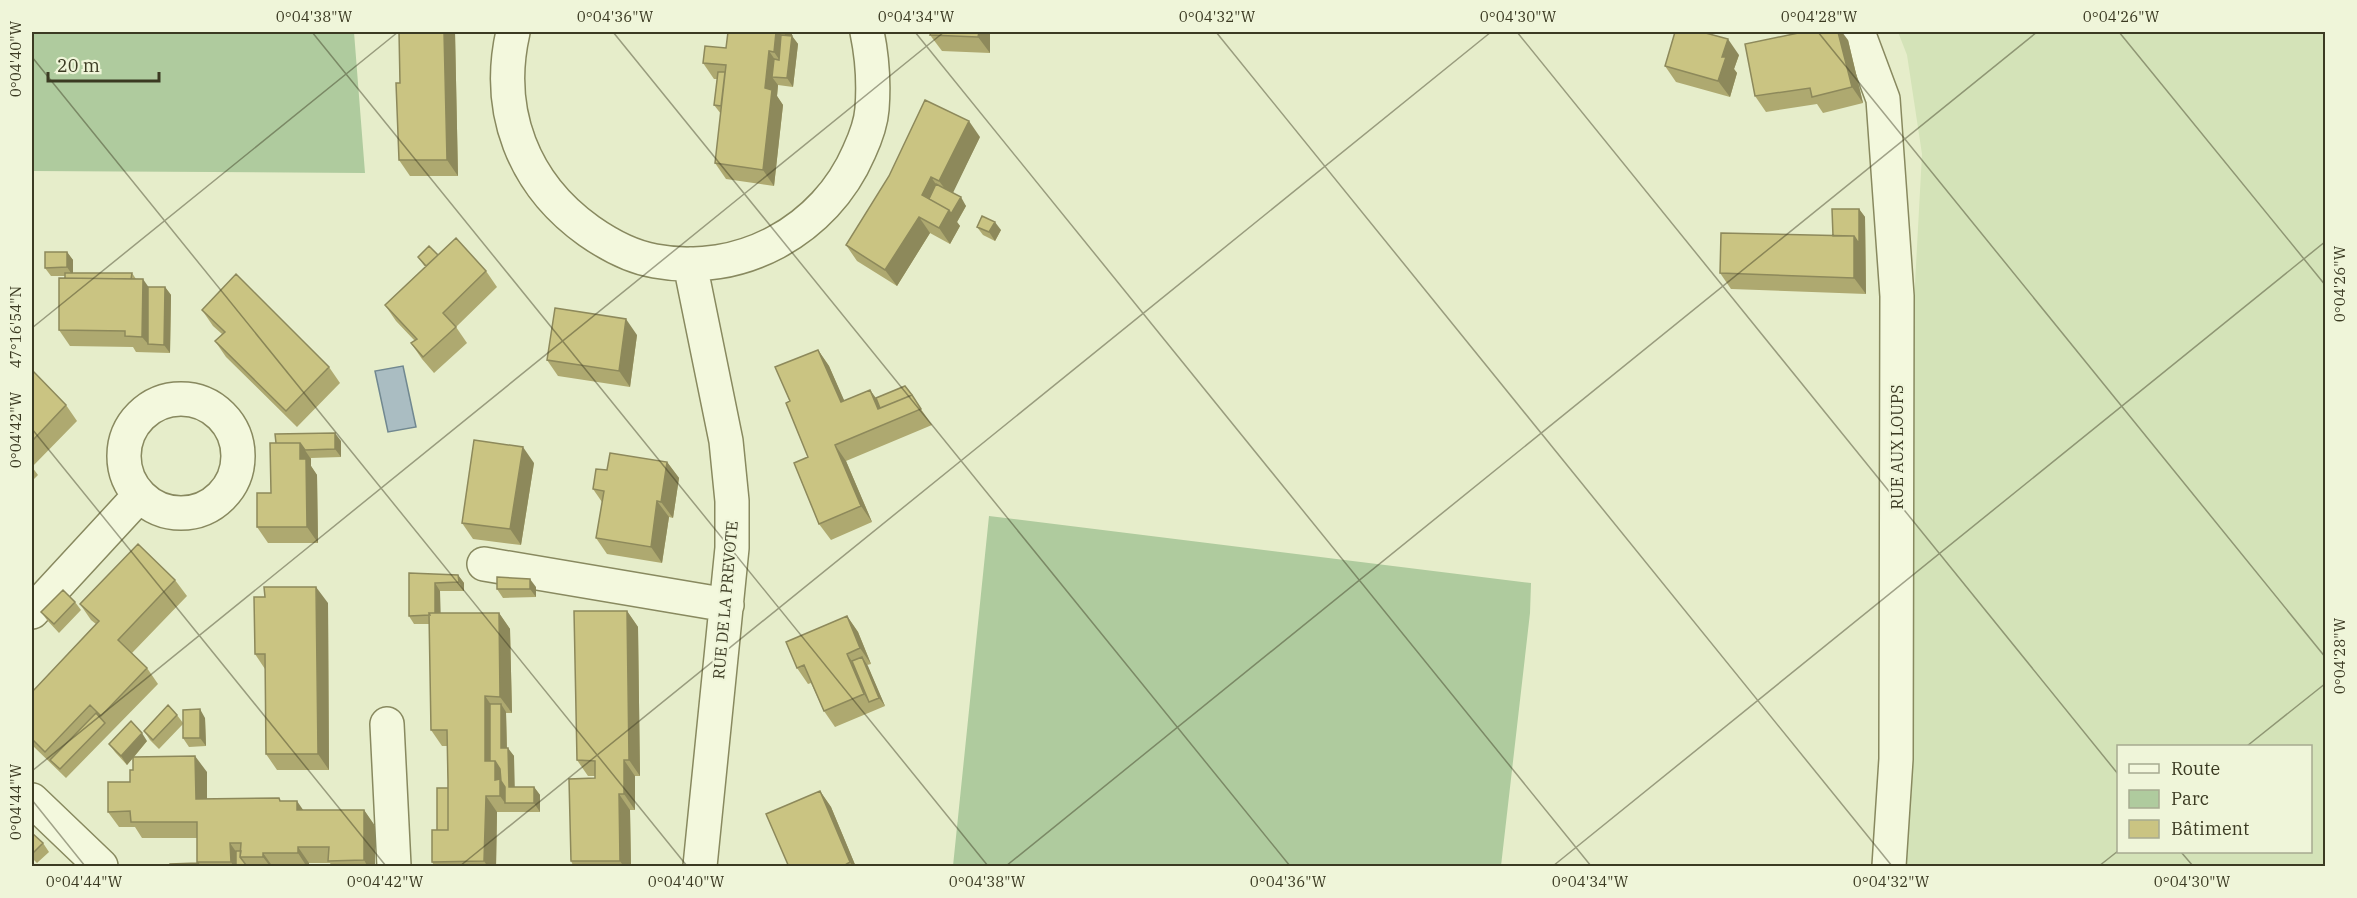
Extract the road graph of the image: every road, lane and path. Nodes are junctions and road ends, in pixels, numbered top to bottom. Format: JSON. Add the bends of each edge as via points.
{"nodes":[{"id":1,"x":513,"y":32,"type":"edge"},
{"id":2,"x":867,"y":32,"type":"edge"},
{"id":3,"x":1858,"y":32,"type":"edge"},
{"id":4,"x":690,"y":264,"type":"junction"},
{"id":5,"x":139,"y":496,"type":"dead end"},
{"id":6,"x":484,"y":564,"type":"dead end"},
{"id":7,"x":727,"y":605,"type":"junction"},
{"id":8,"x":32,"y":612,"type":"edge"},
{"id":9,"x":387,"y":724,"type":"dead end"},
{"id":10,"x":32,"y":800,"type":"edge"},
{"id":11,"x":101,"y":867,"type":"edge"},
{"id":12,"x":394,"y":867,"type":"edge"},
{"id":13,"x":700,"y":867,"type":"edge"},
{"id":14,"x":1889,"y":867,"type":"edge"}],
"edges":[{"from":1,"to":4,"type":"street","via":[[507,93],[514,128],[526,162],[546,192],[604,242],[631,255]]},
{"from":2,"to":4,"type":"street","via":[[872,55],[872,109],[854,165],[836,194],[807,223],[777,244],[736,259]]},
{"from":3,"to":14,"type":"street","name":"RUE AUX LOUPS","via":[[1882,99],[1897,296],[1896,759]]},
{"from":4,"to":7,"type":"street","name":"RUE DE LA PREVOTE","via":[[726,441],[732,501]]},
{"from":5,"to":8,"type":"street"},
{"from":6,"to":7,"type":"street"},
{"from":7,"to":13,"type":"street","name":"RUE DE LA PREVOTE"},
{"from":9,"to":12,"type":"street"},
{"from":10,"to":11,"type":"street"}]}
